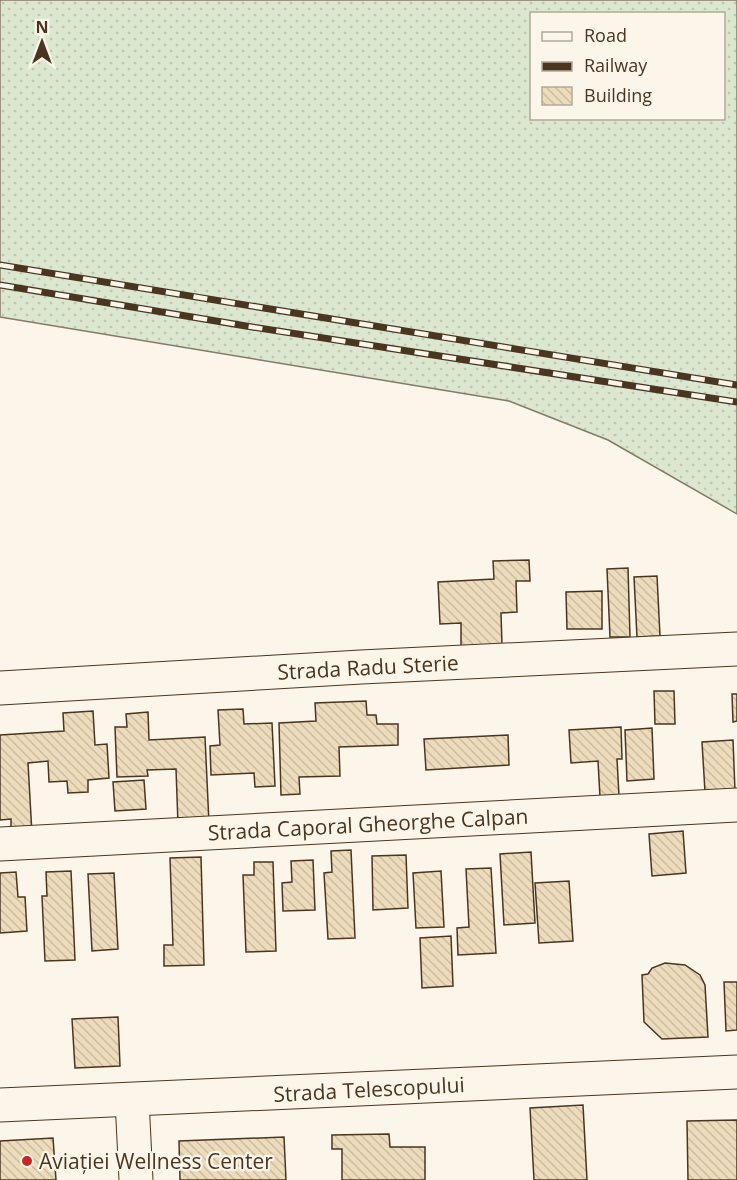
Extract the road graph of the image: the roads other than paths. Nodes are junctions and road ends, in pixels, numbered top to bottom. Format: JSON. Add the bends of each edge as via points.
{"nodes":[{"id":1,"x":737,"y":649,"type":"edge"},
{"id":2,"x":0,"y":688,"type":"edge"},
{"id":3,"x":737,"y":805,"type":"edge"},
{"id":4,"x":0,"y":844,"type":"edge"},
{"id":5,"x":737,"y":1072,"type":"edge"},
{"id":6,"x":132,"y":1100,"type":"junction"},
{"id":7,"x":0,"y":1105,"type":"edge"},
{"id":8,"x":136,"y":1180,"type":"edge"}],
"edges":[{"from":1,"to":2,"type":"street","name":"Strada Radu Sterie"},
{"from":3,"to":4,"type":"street","name":"Strada Caporal Gheorghe Calpan"},
{"from":5,"to":6,"type":"street","name":"Strada Telescopului"},
{"from":6,"to":7,"type":"street","name":"Strada Telescopului"},
{"from":6,"to":8,"type":"street"}]}
